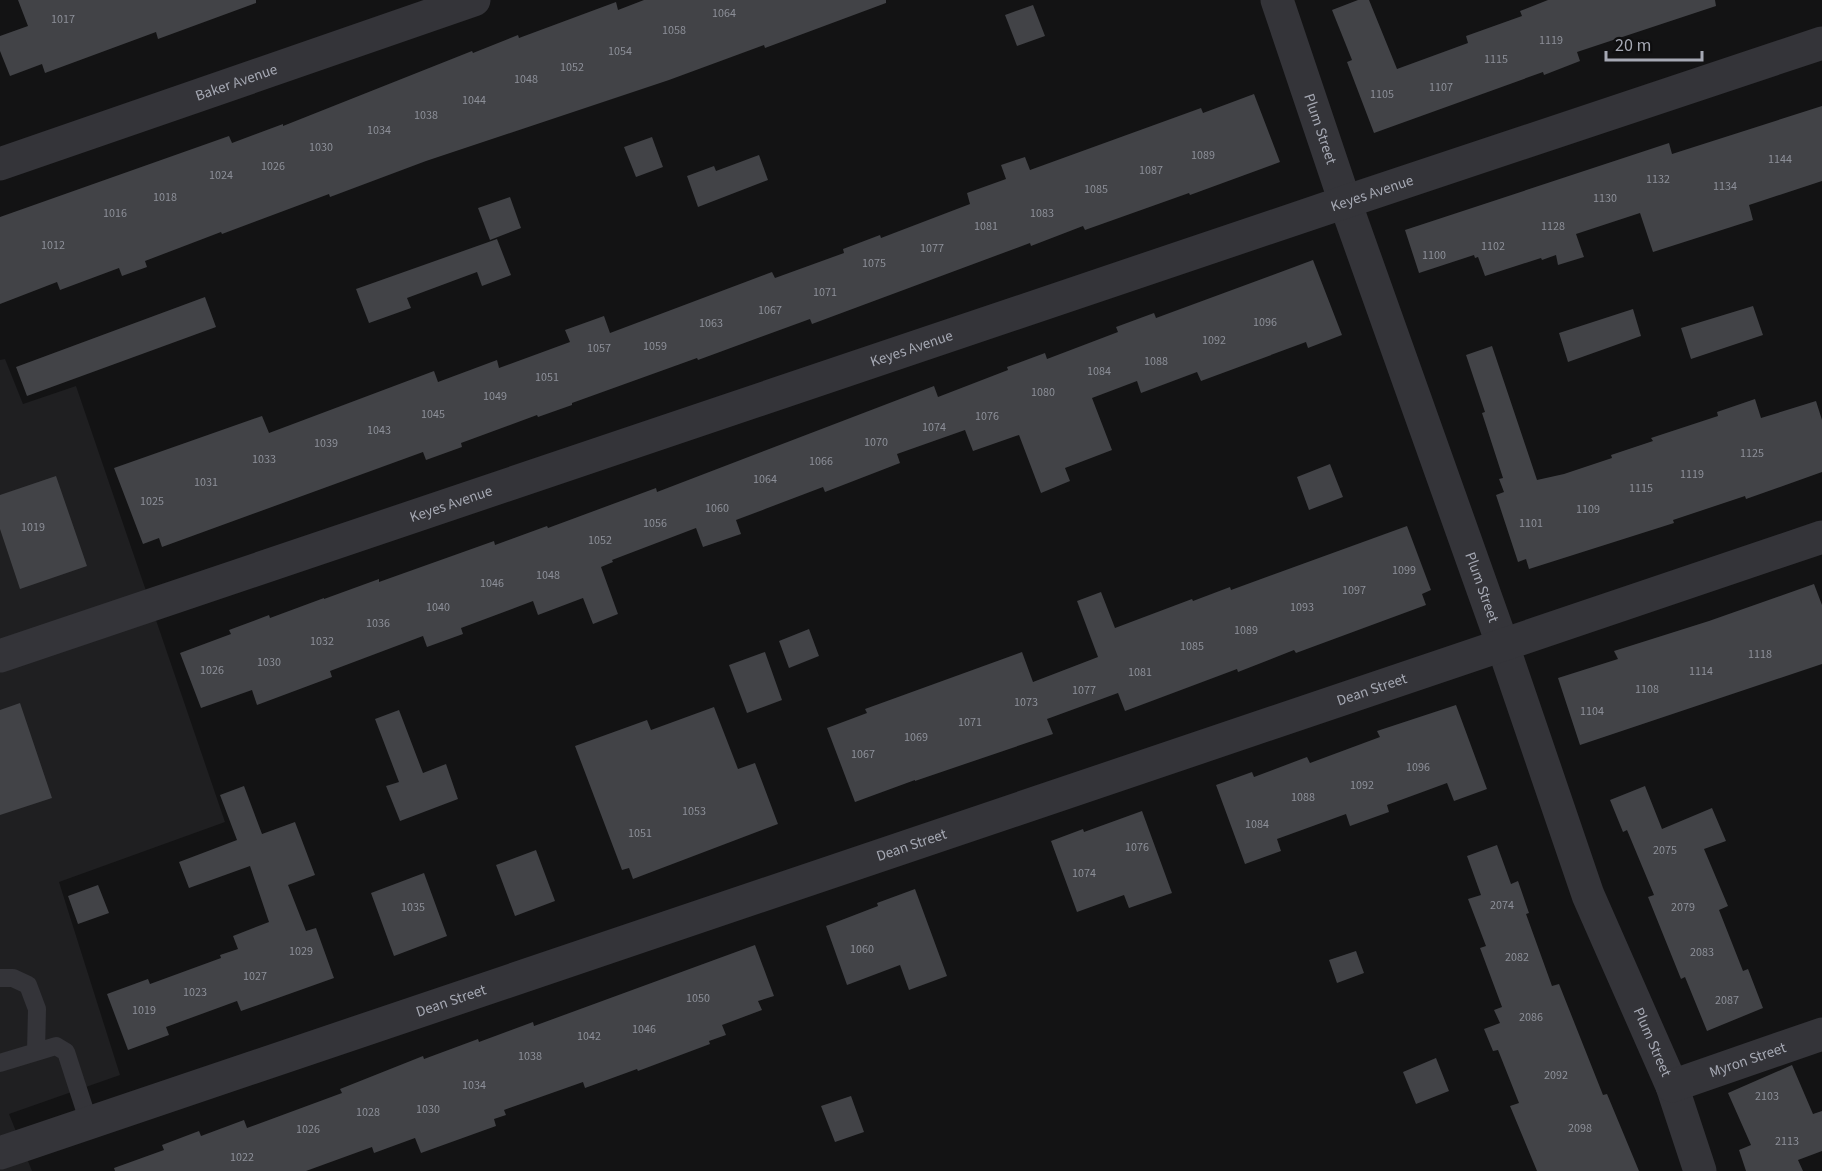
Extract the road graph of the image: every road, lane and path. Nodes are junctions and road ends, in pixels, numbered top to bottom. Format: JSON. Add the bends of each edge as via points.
{"nodes":[{"id":1,"x":474,"y":0,"type":"edge"},
{"id":2,"x":1277,"y":0,"type":"edge"},
{"id":3,"x":1822,"y":43,"type":"edge"},
{"id":4,"x":0,"y":164,"type":"edge"},
{"id":5,"x":1345,"y":202,"type":"junction"},
{"id":6,"x":1822,"y":537,"type":"edge"},
{"id":7,"x":1503,"y":646,"type":"junction"},
{"id":8,"x":0,"y":656,"type":"edge"},
{"id":9,"x":0,"y":978,"type":"edge"},
{"id":10,"x":1822,"y":1034,"type":"edge"},
{"id":11,"x":36,"y":1052,"type":"junction"},
{"id":12,"x":0,"y":1064,"type":"edge"},
{"id":13,"x":1672,"y":1086,"type":"junction"},
{"id":14,"x":89,"y":1123,"type":"junction"},
{"id":15,"x":0,"y":1153,"type":"edge"},
{"id":16,"x":1700,"y":1171,"type":"edge"}],
"edges":[{"from":1,"to":4,"type":"street","name":"Baker Avenue"},
{"from":2,"to":5,"type":"street","name":"Plum Street"},
{"from":3,"to":5,"type":"street","name":"Keyes Avenue"},
{"from":5,"to":7,"type":"street","name":"Plum Street"},
{"from":5,"to":8,"type":"street","name":"Keyes Avenue"},
{"from":6,"to":7,"type":"street","name":"Dean Street"},
{"from":7,"to":13,"type":"street","name":"Plum Street","via":[[1588,895]]},
{"from":7,"to":14,"type":"street","name":"Dean Street"},
{"from":9,"to":11,"type":"lane","via":[[28,984],[37,1008]]},
{"from":10,"to":13,"type":"street","name":"Myron Street"},
{"from":11,"to":12,"type":"lane"},
{"from":11,"to":14,"type":"lane","via":[[56,1046],[66,1052]]},
{"from":13,"to":16,"type":"street","name":"Plum Street"},
{"from":14,"to":15,"type":"street","name":"Dean Street"}]}
